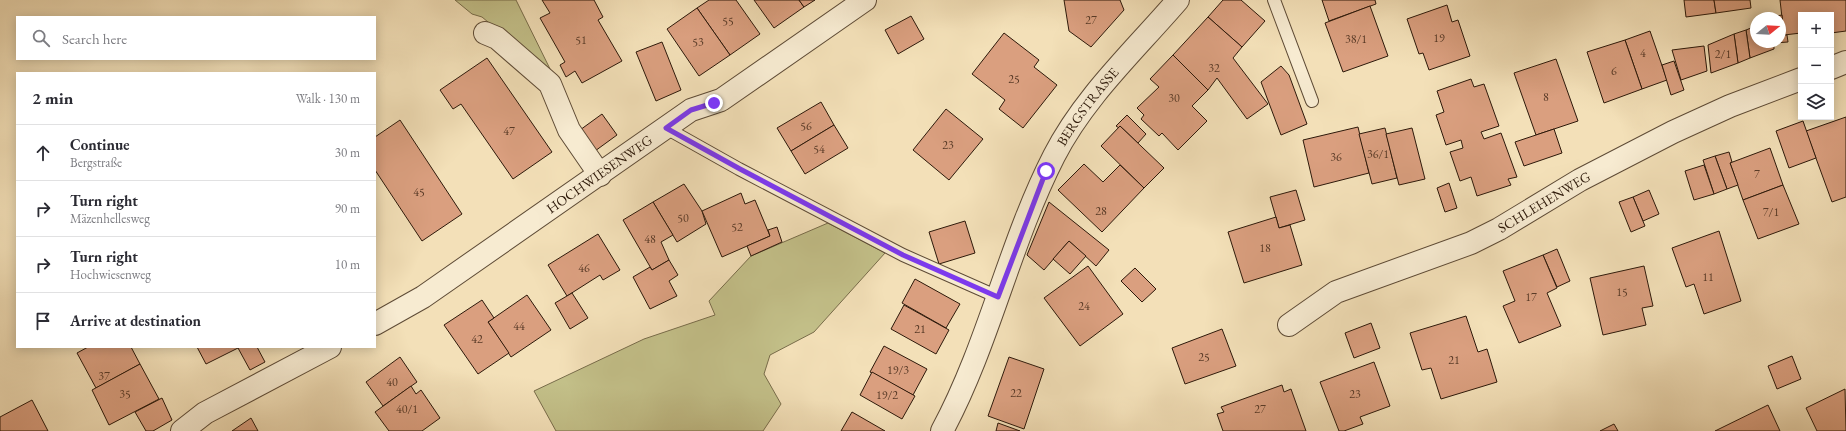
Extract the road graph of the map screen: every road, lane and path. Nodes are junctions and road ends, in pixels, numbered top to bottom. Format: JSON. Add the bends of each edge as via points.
{"nodes":[{"id":1,"x":865,"y":0,"type":"edge"},
{"id":2,"x":1178,"y":0,"type":"edge"},
{"id":3,"x":1274,"y":0,"type":"edge"},
{"id":4,"x":484,"y":33,"type":"dead end"},
{"id":5,"x":1846,"y":62,"type":"edge"},
{"id":6,"x":1834,"y":67,"type":"edge"},
{"id":7,"x":1798,"y":80,"type":"edge"},
{"id":8,"x":1312,"y":102,"type":"dead end"},
{"id":9,"x":666,"y":128,"type":"junction"},
{"id":10,"x":600,"y":175,"type":"junction"},
{"id":11,"x":998,"y":297,"type":"junction"},
{"id":12,"x":376,"y":323,"type":"edge"},
{"id":13,"x":1289,"y":325,"type":"dead end"},
{"id":14,"x":328,"y":348,"type":"edge"},
{"id":15,"x":182,"y":431,"type":"edge"},
{"id":16,"x":942,"y":431,"type":"edge"}],
"edges":[{"from":1,"to":9,"type":"street","name":"HOCHWIESENWEG","via":[[721,100],[691,110]]},
{"from":2,"to":11,"type":"street","name":"BERGSTRASSE","via":[[1097,92],[1062,140],[1044,177]]},
{"from":3,"to":8,"type":"lane"},
{"from":4,"to":10,"type":"street","via":[[497,38],[550,84],[572,135]]},
{"from":5,"to":6,"type":"street"},
{"from":7,"to":13,"type":"street","name":"SCHLEHENWEG","via":[[1730,106],[1673,132],[1580,180],[1471,243],[1336,292]]},
{"from":9,"to":10,"type":"street","name":"HOCHWIESENWEG"},
{"from":9,"to":11,"type":"lane","via":[[903,255]]},
{"from":10,"to":12,"type":"street","name":"HOCHWIESENWEG","via":[[423,297]]},
{"from":11,"to":16,"type":"street","name":"BERGSTRASSE","via":[[961,394]]},
{"from":14,"to":15,"type":"street","via":[[205,413]]}]}
